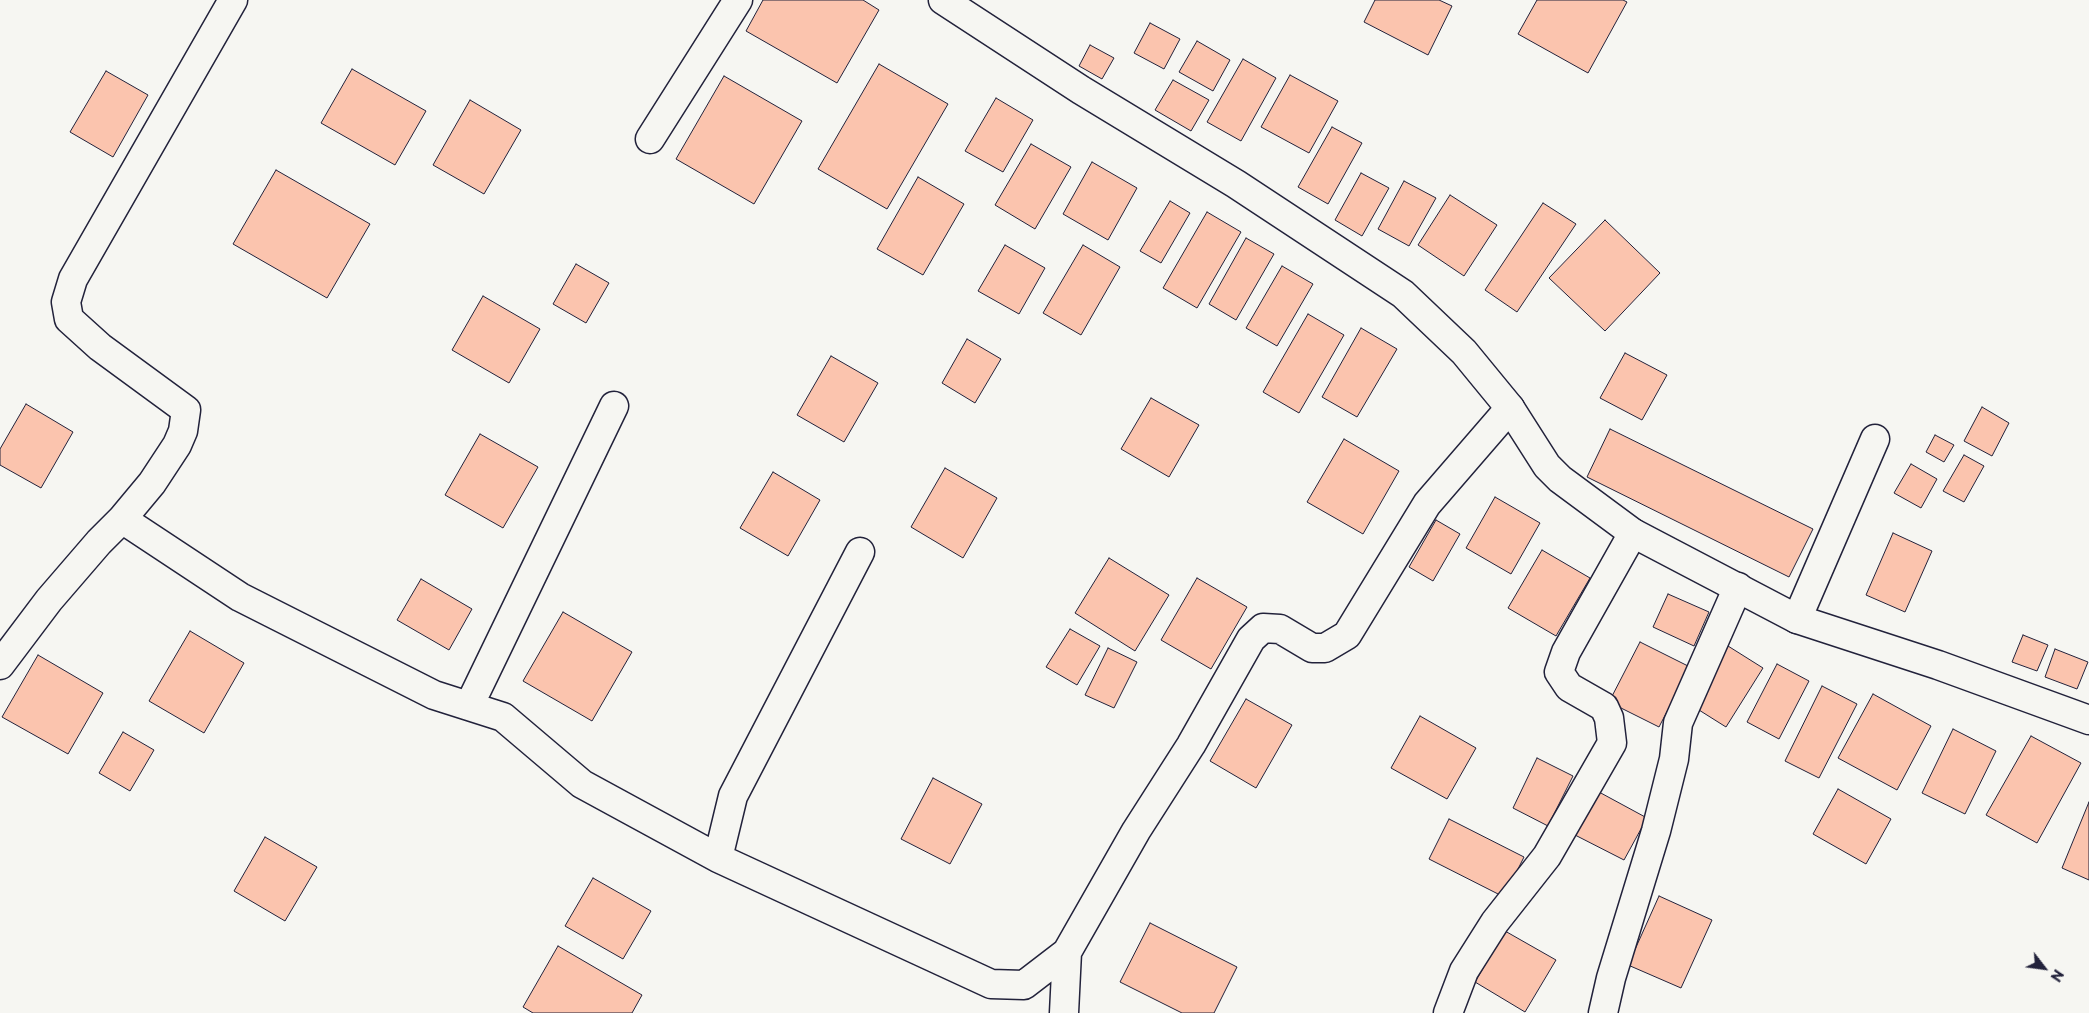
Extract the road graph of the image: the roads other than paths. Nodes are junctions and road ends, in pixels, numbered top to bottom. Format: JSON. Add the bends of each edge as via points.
{"nodes":[{"id":1,"x":233,"y":0,"type":"edge"},
{"id":2,"x":738,"y":0,"type":"edge"},
{"id":3,"x":943,"y":0,"type":"edge"},
{"id":4,"x":650,"y":139,"type":"dead end"},
{"id":5,"x":614,"y":406,"type":"dead end"},
{"id":6,"x":1510,"y":408,"type":"junction"},
{"id":7,"x":1875,"y":439,"type":"dead end"},
{"id":8,"x":122,"y":519,"type":"junction"},
{"id":9,"x":1633,"y":533,"type":"junction"},
{"id":10,"x":860,"y":552,"type":"dead end"},
{"id":11,"x":1738,"y":588,"type":"junction"},
{"id":12,"x":1797,"y":619,"type":"junction"},
{"id":13,"x":0,"y":665,"type":"edge"},
{"id":14,"x":469,"y":706,"type":"junction"},
{"id":15,"x":2089,"y":720,"type":"edge"},
{"id":16,"x":718,"y":858,"type":"junction"},
{"id":17,"x":1067,"y":952,"type":"junction"},
{"id":18,"x":1064,"y":1013,"type":"edge"},
{"id":19,"x":1448,"y":1013,"type":"edge"},
{"id":20,"x":1603,"y":1013,"type":"edge"}],
"edges":[{"from":1,"to":8,"type":"street","via":[[74,279],[66,302],[69,319],[137,376],[186,410],[177,445],[152,483]]},
{"from":2,"to":4,"type":"street"},
{"from":3,"to":6,"type":"street","via":[[1081,90],[1236,184],[1403,294],[1464,352]]},
{"from":5,"to":14,"type":"street"},
{"from":6,"to":9,"type":"street","via":[[1547,466]]},
{"from":6,"to":17,"type":"street","via":[[1427,504],[1347,635],[1325,648],[1312,648],[1280,629],[1263,628],[1252,639]]},
{"from":7,"to":12,"type":"street"},
{"from":8,"to":13,"type":"street","via":[[49,600]]},
{"from":8,"to":14,"type":"street","via":[[240,597],[434,695]]},
{"from":9,"to":11,"type":"street"},
{"from":9,"to":19,"type":"street","via":[[1566,652],[1559,672],[1570,687],[1604,707],[1612,743],[1547,856],[1495,922],[1464,971]]},
{"from":10,"to":16,"type":"street","via":[[733,796]]},
{"from":11,"to":12,"type":"street"},
{"from":11,"to":20,"type":"street","via":[[1678,723],[1674,759],[1656,832]]},
{"from":12,"to":15,"type":"street","via":[[1938,665]]},
{"from":14,"to":16,"type":"street","via":[[503,717],[582,784]]},
{"from":16,"to":17,"type":"street","via":[[991,984],[1024,985]]},
{"from":17,"to":18,"type":"street"}]}
